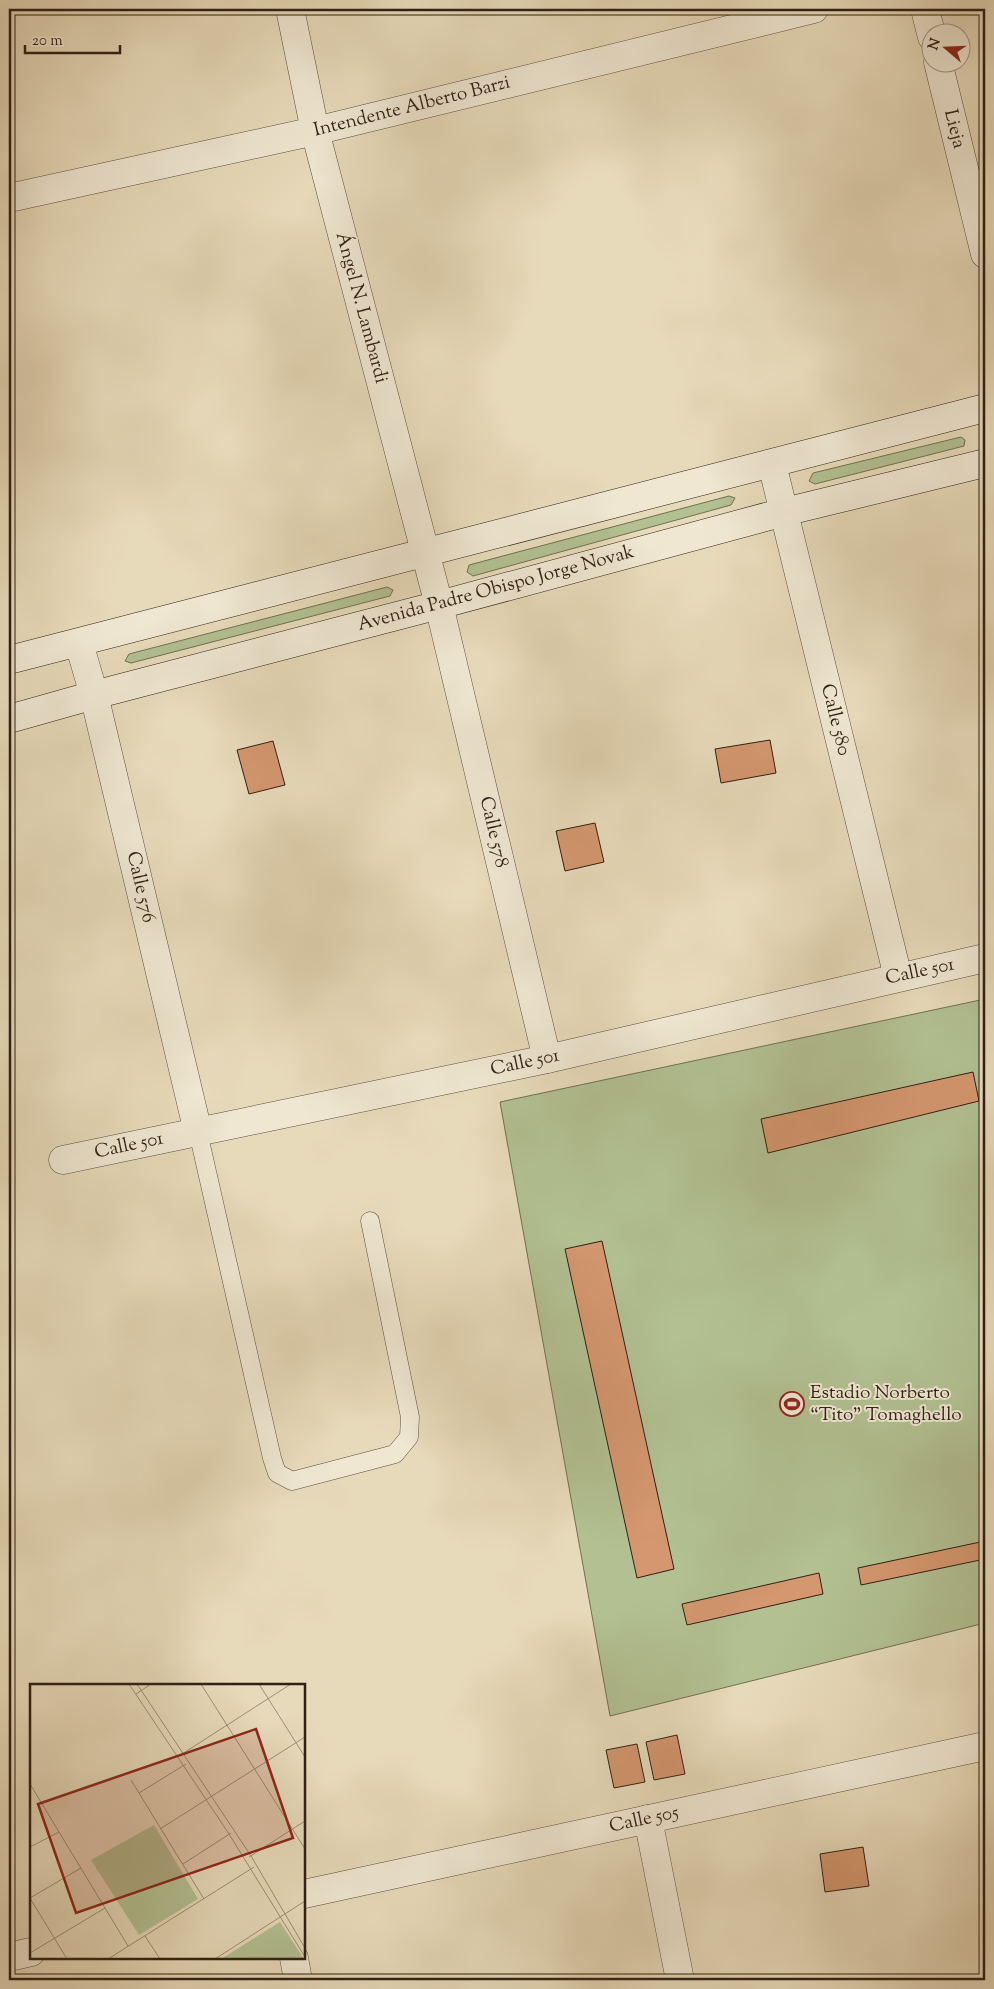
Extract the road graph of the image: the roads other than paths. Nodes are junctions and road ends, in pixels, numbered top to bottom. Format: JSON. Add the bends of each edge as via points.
{"nodes":[{"id":1,"x":290,"y":9,"type":"edge"},
{"id":2,"x":814,"y":9,"type":"edge"},
{"id":3,"x":924,"y":9,"type":"edge"},
{"id":4,"x":928,"y":22,"type":"edge"},
{"id":5,"x":940,"y":72,"type":"edge"},
{"id":6,"x":315,"y":131,"type":"junction"},
{"id":7,"x":9,"y":198,"type":"edge"},
{"id":8,"x":985,"y":254,"type":"edge"},
{"id":9,"x":985,"y":408,"type":"edge"},
{"id":10,"x":985,"y":463,"type":"edge"},
{"id":11,"x":772,"y":464,"type":"junction"},
{"id":12,"x":784,"y":512,"type":"junction"},
{"id":13,"x":425,"y":553,"type":"junction"},
{"id":14,"x":438,"y":606,"type":"junction"},
{"id":15,"x":79,"y":643,"type":"junction"},
{"id":16,"x":9,"y":660,"type":"edge"},
{"id":17,"x":94,"y":695,"type":"junction"},
{"id":18,"x":10,"y":714,"type":"edge"},
{"id":19,"x":985,"y":958,"type":"edge"},
{"id":20,"x":898,"y":977,"type":"junction"},
{"id":21,"x":547,"y":1058,"type":"junction"},
{"id":22,"x":198,"y":1132,"type":"junction"},
{"id":23,"x":63,"y":1160,"type":"dead end"},
{"id":24,"x":370,"y":1221,"type":"dead end"},
{"id":25,"x":985,"y":1746,"type":"edge"},
{"id":26,"x":648,"y":1819,"type":"junction"},
{"id":27,"x":305,"y":1894,"type":"edge"},
{"id":28,"x":30,"y":1952,"type":"edge"},
{"id":29,"x":9,"y":1957,"type":"edge"},
{"id":30,"x":294,"y":1959,"type":"edge"},
{"id":31,"x":298,"y":1980,"type":"edge"},
{"id":32,"x":680,"y":1980,"type":"edge"}],
"edges":[{"from":1,"to":6,"type":"street","name":"Ángel N. Lambardi"},
{"from":2,"to":6,"type":"street","name":"Intendente Alberto Barzi"},
{"from":3,"to":4,"type":"street"},
{"from":5,"to":8,"type":"street","name":"Lieja"},
{"from":6,"to":7,"type":"street","name":"Intendente Alberto Barzi"},
{"from":6,"to":13,"type":"street","name":"Ángel N. Lambardi"},
{"from":9,"to":11,"type":"street"},
{"from":10,"to":12,"type":"street","name":"Avenida Padre Obispo Jorge Novak"},
{"from":11,"to":12,"type":"street","name":"Calle 580"},
{"from":11,"to":13,"type":"street"},
{"from":12,"to":14,"type":"street","name":"Avenida Padre Obispo Jorge Novak"},
{"from":12,"to":20,"type":"street","name":"Calle 580"},
{"from":13,"to":14,"type":"street","name":"Ángel N. Lambardi"},
{"from":13,"to":15,"type":"street"},
{"from":14,"to":17,"type":"street","name":"Avenida Padre Obispo Jorge Novak"},
{"from":14,"to":21,"type":"street","name":"Calle 578"},
{"from":15,"to":16,"type":"street"},
{"from":15,"to":17,"type":"street","name":"Calle 576"},
{"from":17,"to":18,"type":"street","name":"Avenida Padre Obispo Jorge Novak"},
{"from":17,"to":22,"type":"street","name":"Calle 576"},
{"from":19,"to":20,"type":"street","name":"Calle 501"},
{"from":20,"to":21,"type":"street","name":"Calle 501"},
{"from":21,"to":22,"type":"street","name":"Calle 501"},
{"from":22,"to":23,"type":"street","name":"Calle 501"},
{"from":22,"to":24,"type":"lane","via":[[272,1458],[277,1474],[292,1481],[395,1454],[409,1437],[410,1417]]},
{"from":25,"to":26,"type":"street","name":"Calle 505"},
{"from":26,"to":27,"type":"street","name":"Calle 505"},
{"from":26,"to":32,"type":"street"},
{"from":28,"to":29,"type":"street"},
{"from":30,"to":31,"type":"street"}]}
